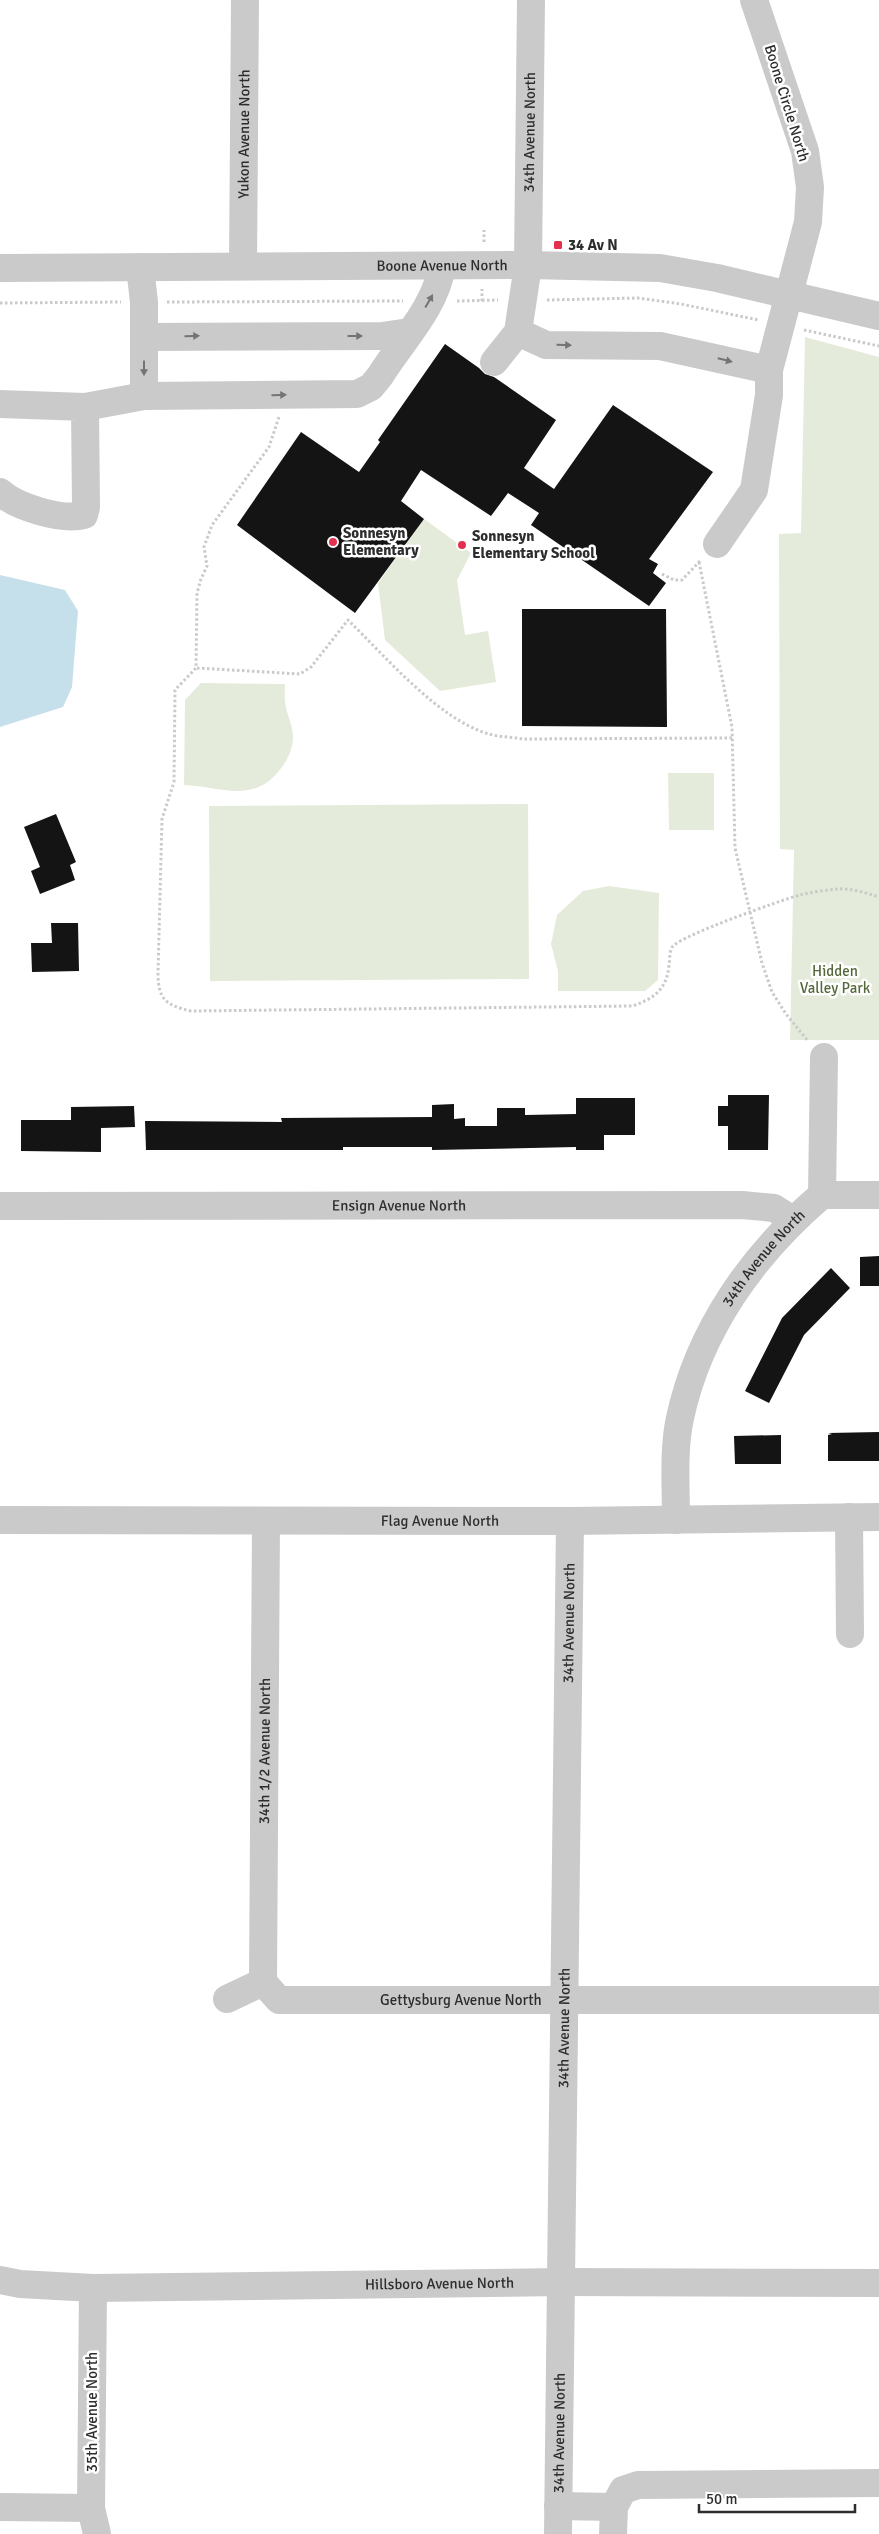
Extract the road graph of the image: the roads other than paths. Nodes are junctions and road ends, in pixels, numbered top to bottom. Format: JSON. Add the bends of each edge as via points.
{"nodes":[{"id":1,"x":245,"y":0,"type":"edge"},
{"id":2,"x":531,"y":0,"type":"edge"},
{"id":3,"x":754,"y":0,"type":"edge"},
{"id":4,"x":528,"y":265,"type":"junction"},
{"id":5,"x":243,"y":266,"type":"junction"},
{"id":6,"x":442,"y":266,"type":"junction"},
{"id":7,"x":140,"y":267,"type":"junction"},
{"id":8,"x":0,"y":268,"type":"edge"},
{"id":9,"x":787,"y":294,"type":"junction"},
{"id":10,"x":879,"y":316,"type":"edge"},
{"id":11,"x":409,"y":332,"type":"junction"},
{"id":12,"x":518,"y":332,"type":"junction"},
{"id":13,"x":144,"y":337,"type":"junction"},
{"id":14,"x":494,"y":362,"type":"dead end"},
{"id":15,"x":769,"y":370,"type":"junction"},
{"id":16,"x":144,"y":396,"type":"junction"},
{"id":17,"x":0,"y":404,"type":"edge"},
{"id":18,"x":85,"y":407,"type":"junction"},
{"id":19,"x":0,"y":492,"type":"edge"},
{"id":20,"x":708,"y":553,"type":"road end"},
{"id":21,"x":824,"y":1057,"type":"road end"},
{"id":22,"x":822,"y":1195,"type":"junction"},
{"id":23,"x":879,"y":1195,"type":"edge"},
{"id":24,"x":0,"y":1206,"type":"edge"},
{"id":25,"x":793,"y":1220,"type":"junction"},
{"id":26,"x":849,"y":1517,"type":"junction"},
{"id":27,"x":879,"y":1517,"type":"edge"},
{"id":28,"x":0,"y":1520,"type":"edge"},
{"id":29,"x":266,"y":1520,"type":"junction"},
{"id":30,"x":570,"y":1520,"type":"junction"},
{"id":31,"x":676,"y":1520,"type":"junction"},
{"id":32,"x":850,"y":1634,"type":"dead end"},
{"id":33,"x":263,"y":1982,"type":"junction"},
{"id":34,"x":227,"y":1999,"type":"dead end"},
{"id":35,"x":564,"y":2000,"type":"junction"},
{"id":36,"x":879,"y":2000,"type":"edge"},
{"id":37,"x":0,"y":2280,"type":"edge"},
{"id":38,"x":563,"y":2282,"type":"junction"},
{"id":39,"x":879,"y":2283,"type":"edge"},
{"id":40,"x":93,"y":2288,"type":"junction"},
{"id":41,"x":879,"y":2483,"type":"edge"},
{"id":42,"x":558,"y":2506,"type":"junction"},
{"id":43,"x":0,"y":2507,"type":"edge"},
{"id":44,"x":614,"y":2507,"type":"junction"},
{"id":45,"x":91,"y":2508,"type":"junction"},
{"id":46,"x":97,"y":2534,"type":"edge"},
{"id":47,"x":558,"y":2534,"type":"edge"},
{"id":48,"x":613,"y":2534,"type":"edge"}],
"edges":[{"from":1,"to":5,"type":"street","name":"Yukon Avenue North"},
{"from":2,"to":4,"type":"street","name":"34th Avenue North"},
{"from":3,"to":9,"type":"street","name":"Boone Circle North","via":[[805,151],[810,187],[808,222]]},
{"from":4,"to":6,"type":"street","name":"Boone Avenue North"},
{"from":4,"to":9,"type":"street","name":"Boone Avenue North","via":[[660,268]]},
{"from":4,"to":12,"type":"street","name":"34th Avenue North"},
{"from":5,"to":6,"type":"street","name":"Boone Avenue North"},
{"from":5,"to":7,"type":"street","name":"Boone Avenue North"},
{"from":11,"to":6,"type":"street","one_way":true,"via":[[430,301],[440,280]]},
{"from":7,"to":8,"type":"street","name":"Boone Avenue North"},
{"from":7,"to":13,"type":"street"},
{"from":9,"to":10,"type":"street","name":"Boone Avenue North"},
{"from":9,"to":15,"type":"street","name":"Boone Circle North"},
{"from":13,"to":11,"type":"street","one_way":true,"via":[[382,336]]},
{"from":16,"to":11,"type":"street","one_way":true,"via":[[357,394],[380,376]]},
{"from":12,"to":14,"type":"street"},
{"from":12,"to":15,"type":"street","one_way":true,"via":[[546,345],[660,346]]},
{"from":13,"to":16,"type":"street","one_way":true},
{"from":15,"to":20,"type":"street","name":"Boone Circle North","via":[[769,395],[754,490]]},
{"from":16,"to":18,"type":"street"},
{"from":17,"to":18,"type":"street"},
{"from":18,"to":19,"type":"street","via":[[84,515],[76,518],[23,506]]},
{"from":21,"to":22,"type":"street"},
{"from":22,"to":23,"type":"street"},
{"from":22,"to":25,"type":"street","name":"34th Avenue North"},
{"from":24,"to":25,"type":"street","name":"Ensign Avenue North","via":[[742,1205],[774,1208]]},
{"from":25,"to":31,"type":"street","name":"34th Avenue North","via":[[747,1273],[717,1319],[694,1366],[679,1419]]},
{"from":26,"to":27,"type":"street","name":"Flag Avenue North"},
{"from":26,"to":31,"type":"street","name":"Flag Avenue North"},
{"from":26,"to":32,"type":"street"},
{"from":28,"to":29,"type":"street","name":"Flag Avenue North"},
{"from":29,"to":30,"type":"street","name":"Flag Avenue North"},
{"from":29,"to":33,"type":"street","name":"34th 1/2 Avenue North"},
{"from":30,"to":31,"type":"street","name":"Flag Avenue North"},
{"from":30,"to":35,"type":"street","name":"34th Avenue North"},
{"from":33,"to":34,"type":"street"},
{"from":33,"to":35,"type":"street","name":"Gettysburg Avenue North","via":[[279,2000]]},
{"from":35,"to":36,"type":"street","name":"Gettysburg Avenue North"},
{"from":35,"to":38,"type":"street","name":"34th Avenue North"},
{"from":37,"to":40,"type":"street","name":"Hillsboro Avenue North"},
{"from":38,"to":39,"type":"street","name":"Hillsboro Avenue North"},
{"from":38,"to":40,"type":"street","name":"Hillsboro Avenue North"},
{"from":38,"to":42,"type":"street","name":"34th Avenue North"},
{"from":40,"to":45,"type":"street","name":"35th Avenue North"},
{"from":41,"to":44,"type":"street","via":[[638,2485],[623,2490]]},
{"from":42,"to":44,"type":"street"},
{"from":42,"to":47,"type":"street","name":"34th Avenue North"},
{"from":43,"to":45,"type":"street"},
{"from":44,"to":48,"type":"street"},
{"from":45,"to":46,"type":"street","name":"35th Avenue North"}]}
